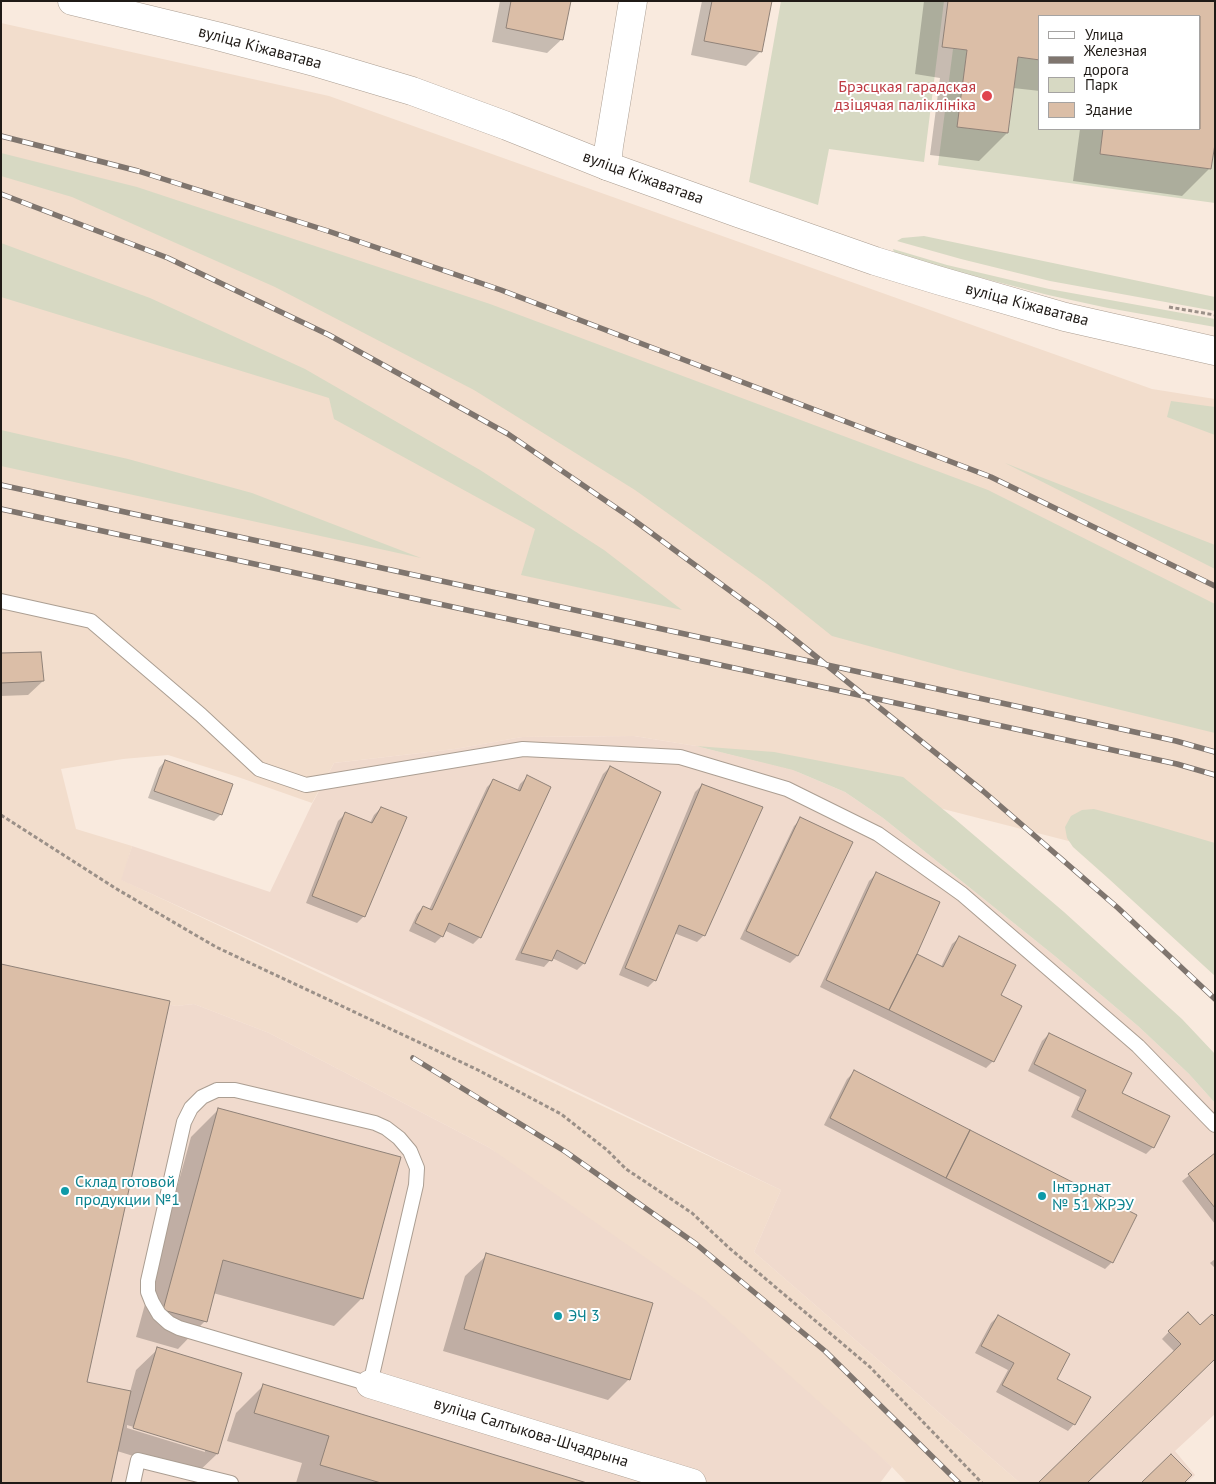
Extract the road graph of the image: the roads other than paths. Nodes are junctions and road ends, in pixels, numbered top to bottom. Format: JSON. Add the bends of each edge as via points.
{"nodes":[{"id":1,"x":72,"y":1,"type":"edge"},
{"id":2,"x":633,"y":1,"type":"edge"},
{"id":3,"x":608,"y":166,"type":"junction"},
{"id":4,"x":1215,"y":351,"type":"edge"},
{"id":5,"x":1,"y":601,"type":"edge"},
{"id":6,"x":1215,"y":1126,"type":"edge"},
{"id":7,"x":370,"y":1384,"type":"junction"},
{"id":8,"x":133,"y":1483,"type":"edge"},
{"id":9,"x":231,"y":1483,"type":"edge"},
{"id":10,"x":692,"y":1483,"type":"edge"}],
"edges":[{"from":1,"to":3,"type":"main road","name":"вуліца Кіжаватава","via":[[217,36],[412,91]]},
{"from":2,"to":3,"type":"main road"},
{"from":3,"to":4,"type":"main road","name":"вуліца Кіжаватава","via":[[738,214],[937,280],[1065,316]]},
{"from":5,"to":6,"type":"lane","via":[[91,621],[259,768],[306,785],[523,749],[680,758],[786,789],[878,834],[962,894],[1138,1046]]},
{"from":7,"to":7,"type":"lane","via":[[179,1328],[169,1323],[152,1302],[148,1281],[184,1122],[202,1097],[217,1090],[235,1090],[375,1123],[399,1138],[410,1151],[417,1168],[416,1185]]},
{"from":7,"to":10,"type":"main road","name":"вуліца Салтыкова-Шчадрына"},
{"from":8,"to":9,"type":"lane","via":[[138,1460]]}]}
